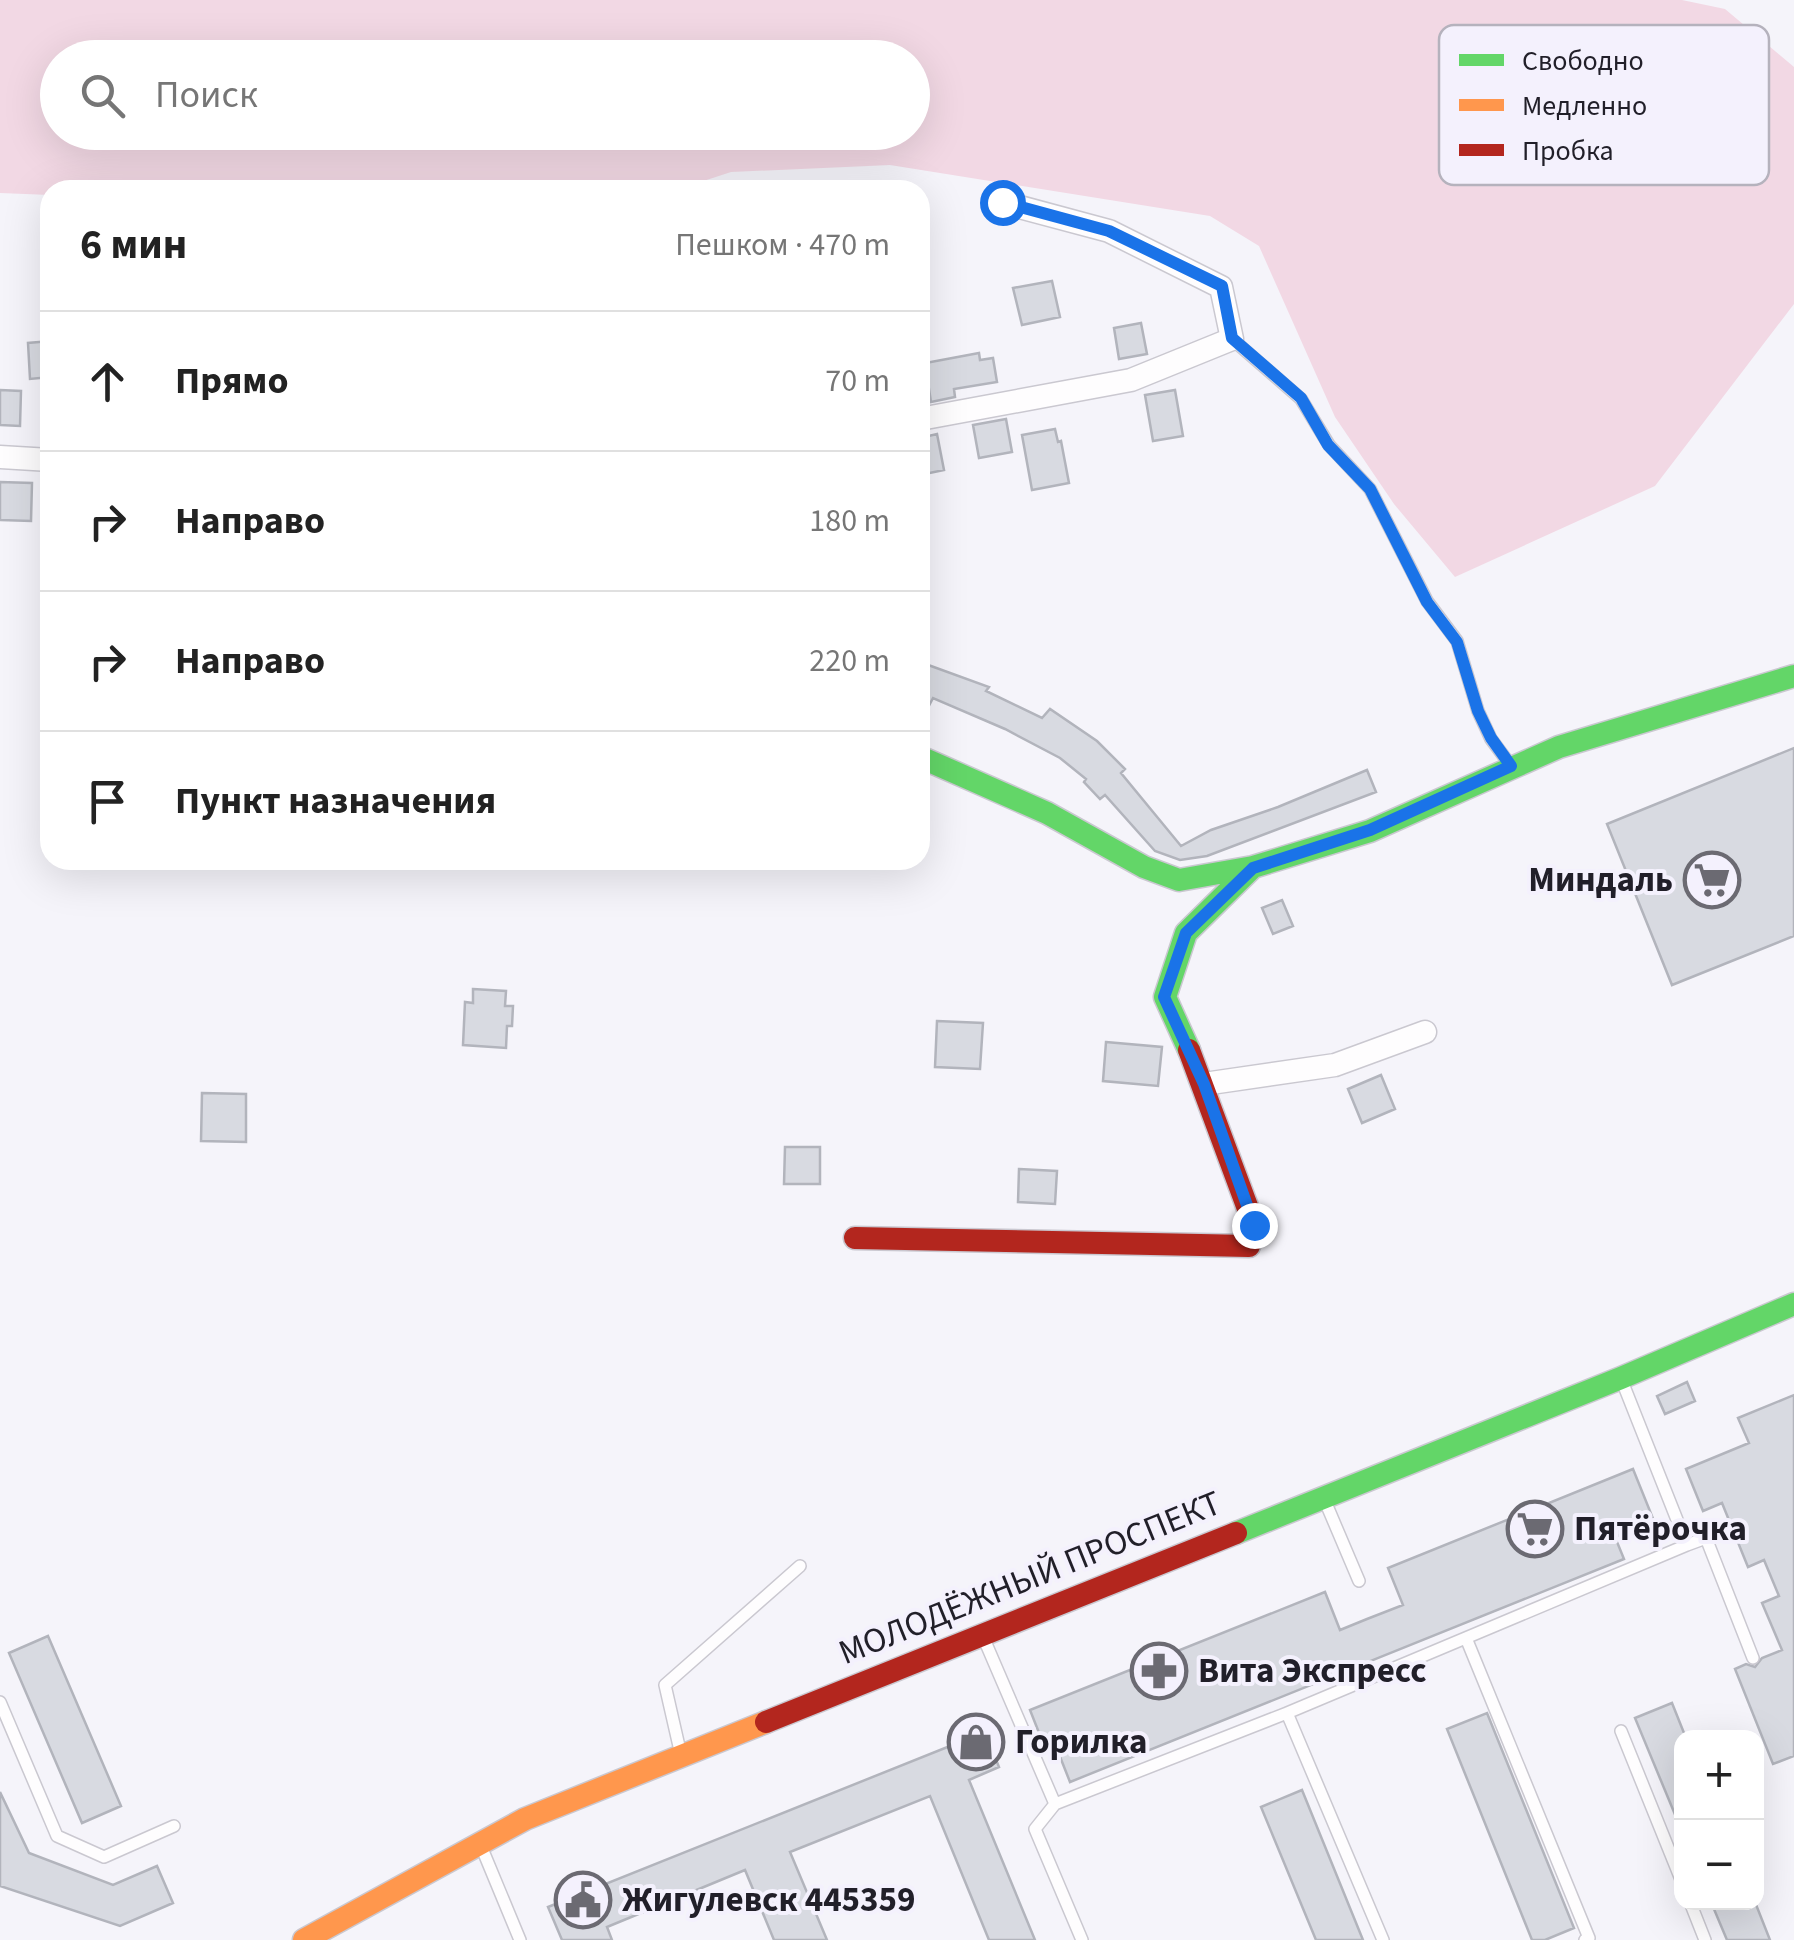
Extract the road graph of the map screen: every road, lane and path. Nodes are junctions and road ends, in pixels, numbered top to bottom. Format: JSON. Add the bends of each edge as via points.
{"nodes":[{"id":1,"x":1002,"y":202,"type":"dead end"},
{"id":2,"x":1232,"y":338,"type":"junction"},
{"id":3,"x":930,"y":418,"type":"edge"},
{"id":4,"x":0,"y":457,"type":"edge"},
{"id":5,"x":40,"y":459,"type":"edge"},
{"id":6,"x":1794,"y":676,"type":"edge"},
{"id":7,"x":930,"y":762,"type":"edge"},
{"id":8,"x":1511,"y":766,"type":"junction"},
{"id":9,"x":1253,"y":868,"type":"junction"},
{"id":10,"x":1425,"y":1032,"type":"dead end"},
{"id":11,"x":1204,"y":1084,"type":"junction"},
{"id":12,"x":855,"y":1238,"type":"dead end"},
{"id":13,"x":1794,"y":1286,"type":"edge"},
{"id":14,"x":1784,"y":1308,"type":"edge"},
{"id":15,"x":1621,"y":1378,"type":"junction"},
{"id":16,"x":1324,"y":1498,"type":"junction"},
{"id":17,"x":1687,"y":1546,"type":"junction"},
{"id":18,"x":800,"y":1566,"type":"dead end"},
{"id":19,"x":1359,"y":1581,"type":"dead end"},
{"id":20,"x":982,"y":1635,"type":"junction"},
{"id":21,"x":1466,"y":1638,"type":"junction"},
{"id":22,"x":1753,"y":1658,"type":"dead end"},
{"id":23,"x":0,"y":1702,"type":"edge"},
{"id":24,"x":1287,"y":1713,"type":"junction"},
{"id":25,"x":1620,"y":1732,"type":"dead end"},
{"id":26,"x":681,"y":1757,"type":"junction"},
{"id":27,"x":1055,"y":1804,"type":"junction"},
{"id":28,"x":174,"y":1826,"type":"dead end"},
{"id":29,"x":480,"y":1842,"type":"junction"},
{"id":30,"x":1674,"y":1863,"type":"edge"},
{"id":31,"x":1693,"y":1910,"type":"edge"},
{"id":32,"x":304,"y":1940,"type":"edge"},
{"id":33,"x":520,"y":1940,"type":"edge"},
{"id":34,"x":1082,"y":1940,"type":"edge"},
{"id":35,"x":1384,"y":1940,"type":"edge"},
{"id":36,"x":1585,"y":1940,"type":"edge"},
{"id":37,"x":1705,"y":1940,"type":"edge"}],
"edges":[{"from":1,"to":2,"type":"street","via":[[1109,231],[1222,286]]},
{"from":2,"to":3,"type":"street","via":[[1131,380]]},
{"from":2,"to":8,"type":"lane","via":[[1301,398],[1328,445],[1370,489],[1427,602],[1457,642],[1478,711]]},
{"from":4,"to":5,"type":"street"},
{"from":6,"to":8,"type":"street"},
{"from":7,"to":9,"type":"street","via":[[1179,880]]},
{"from":8,"to":9,"type":"street","via":[[1370,830]]},
{"from":9,"to":11,"type":"street","via":[[1186,933],[1164,997]]},
{"from":10,"to":11,"type":"street","via":[[1336,1065]]},
{"from":11,"to":12,"type":"street","via":[[1254,1225],[1249,1246]]},
{"from":13,"to":14,"type":"lane"},
{"from":14,"to":15,"type":"street","name":"МОЛОДЁЖНЫЙ ПРОСПЕКТ"},
{"from":15,"to":16,"type":"street","name":"МОЛОДЁЖНЫЙ ПРОСПЕКТ"},
{"from":15,"to":17,"type":"lane"},
{"from":16,"to":19,"type":"lane"},
{"from":16,"to":20,"type":"street","name":"МОЛОДЁЖНЫЙ ПРОСПЕКТ"},
{"from":17,"to":21,"type":"lane"},
{"from":17,"to":22,"type":"lane","via":[[1706,1538]]},
{"from":18,"to":26,"type":"lane","via":[[665,1685]]},
{"from":20,"to":26,"type":"street","name":"МОЛОДЁЖНЫЙ ПРОСПЕКТ"},
{"from":20,"to":27,"type":"lane"},
{"from":21,"to":24,"type":"lane"},
{"from":21,"to":36,"type":"lane"},
{"from":23,"to":28,"type":"lane","via":[[57,1836],[104,1857]]},
{"from":24,"to":27,"type":"lane"},
{"from":24,"to":35,"type":"lane"},
{"from":25,"to":30,"type":"lane"},
{"from":26,"to":29,"type":"street","name":"МОЛОДЁЖНЫЙ ПРОСПЕКТ"},
{"from":27,"to":34,"type":"lane","via":[[1036,1829]]},
{"from":29,"to":32,"type":"street","name":"МОЛОДЁЖНЫЙ ПРОСПЕКТ"},
{"from":29,"to":33,"type":"lane"},
{"from":31,"to":37,"type":"lane"}]}
